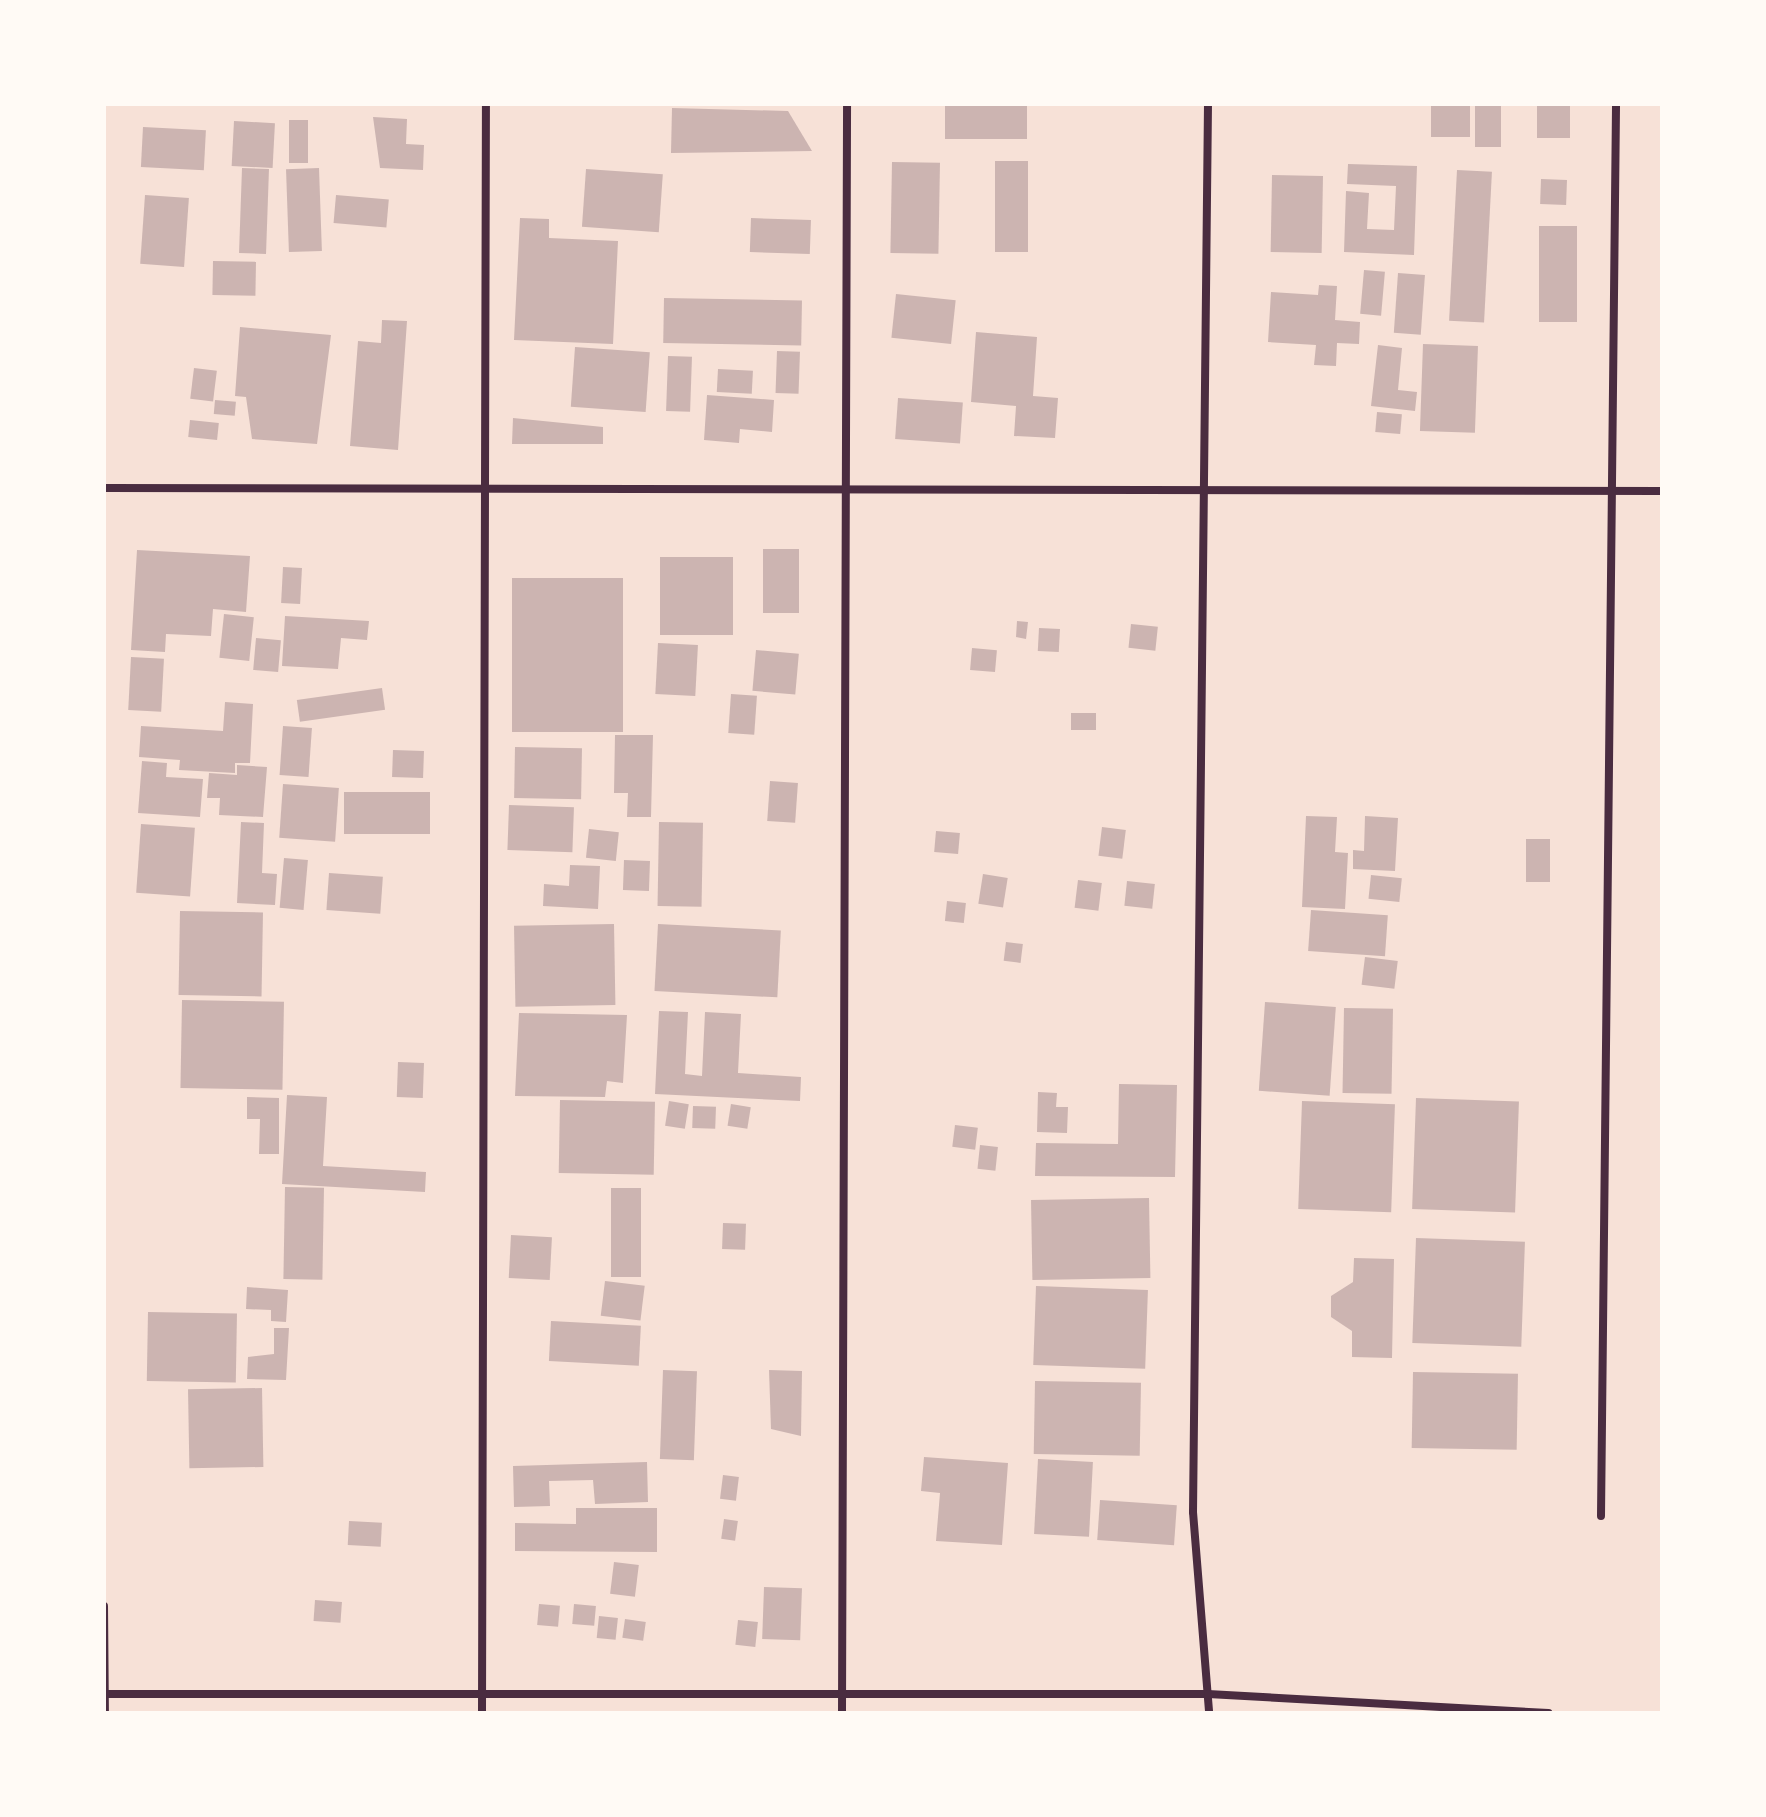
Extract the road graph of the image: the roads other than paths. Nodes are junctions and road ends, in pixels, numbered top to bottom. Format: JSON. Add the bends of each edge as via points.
{"nodes":[{"id":1,"x":486,"y":104,"type":"edge"},
{"id":2,"x":847,"y":104,"type":"edge"},
{"id":3,"x":1208,"y":104,"type":"edge"},
{"id":4,"x":1616,"y":104,"type":"edge"},
{"id":5,"x":104,"y":488,"type":"edge"},
{"id":6,"x":485,"y":489,"type":"junction"},
{"id":7,"x":846,"y":489,"type":"junction"},
{"id":8,"x":1204,"y":490,"type":"junction"},
{"id":9,"x":1612,"y":491,"type":"junction"},
{"id":10,"x":1662,"y":491,"type":"edge"},
{"id":11,"x":1601,"y":1516,"type":"dead end"},
{"id":12,"x":104,"y":1606,"type":"edge"},
{"id":13,"x":482,"y":1693,"type":"junction"},
{"id":14,"x":842,"y":1693,"type":"junction"},
{"id":15,"x":104,"y":1694,"type":"edge"},
{"id":16,"x":1208,"y":1694,"type":"junction"},
{"id":17,"x":105,"y":1713,"type":"edge"},
{"id":18,"x":482,"y":1713,"type":"edge"},
{"id":19,"x":842,"y":1713,"type":"edge"},
{"id":20,"x":1209,"y":1713,"type":"edge"},
{"id":21,"x":1548,"y":1713,"type":"edge"}],
"edges":[{"from":1,"to":6,"type":"street"},
{"from":2,"to":7,"type":"street"},
{"from":3,"to":8,"type":"street"},
{"from":4,"to":9,"type":"street"},
{"from":5,"to":6,"type":"street"},
{"from":6,"to":7,"type":"street"},
{"from":6,"to":13,"type":"street"},
{"from":7,"to":8,"type":"street"},
{"from":7,"to":14,"type":"street"},
{"from":8,"to":9,"type":"street"},
{"from":8,"to":16,"type":"street","via":[[1193,1512]]},
{"from":9,"to":10,"type":"street"},
{"from":9,"to":11,"type":"street"},
{"from":12,"to":15,"type":"street"},
{"from":13,"to":14,"type":"street"},
{"from":13,"to":15,"type":"street"},
{"from":13,"to":18,"type":"street"},
{"from":14,"to":16,"type":"street"},
{"from":14,"to":19,"type":"street"},
{"from":15,"to":17,"type":"street"},
{"from":16,"to":20,"type":"street"},
{"from":16,"to":21,"type":"street"}]}
